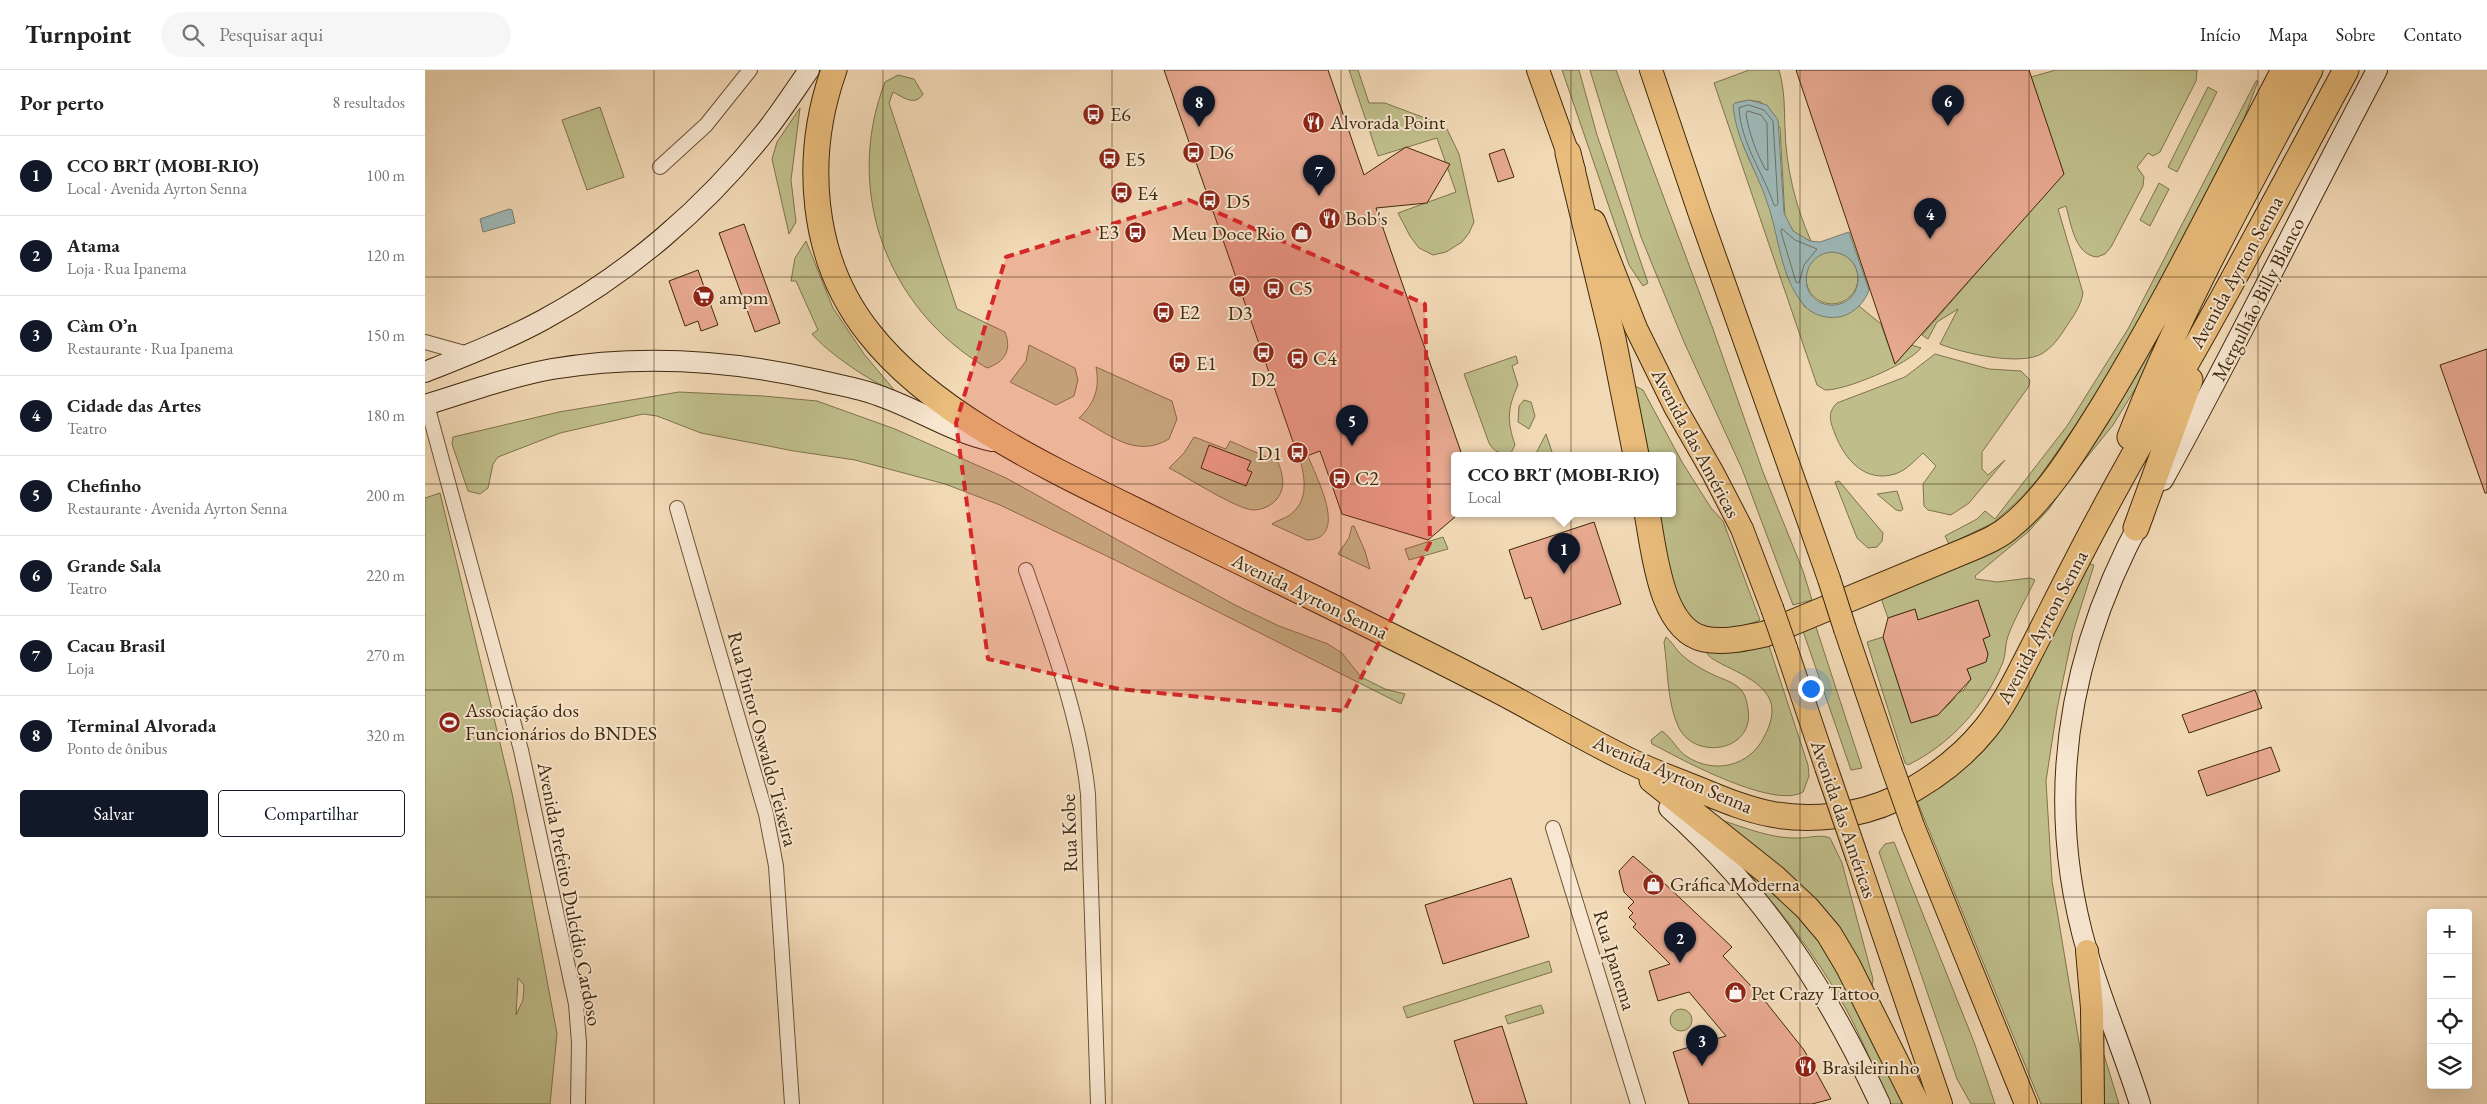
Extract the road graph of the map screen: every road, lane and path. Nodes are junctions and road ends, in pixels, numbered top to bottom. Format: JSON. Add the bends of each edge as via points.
{"nodes":[{"id":1,"x":751,"y":70,"type":"edge"},
{"id":2,"x":809,"y":70,"type":"edge"},
{"id":3,"x":834,"y":70,"type":"edge"},
{"id":4,"x":1538,"y":70,"type":"edge"},
{"id":5,"x":1651,"y":70,"type":"edge"},
{"id":6,"x":2284,"y":70,"type":"edge"},
{"id":7,"x":2310,"y":70,"type":"edge"},
{"id":8,"x":2346,"y":70,"type":"edge"},
{"id":9,"x":2377,"y":70,"type":"edge"},
{"id":10,"x":1568,"y":153,"type":"junction"},
{"id":11,"x":660,"y":167,"type":"dead end"},
{"id":12,"x":2214,"y":314,"type":"junction"},
{"id":13,"x":425,"y":342,"type":"edge"},
{"id":14,"x":468,"y":354,"type":"junction"},
{"id":15,"x":425,"y":372,"type":"edge"},
{"id":16,"x":426,"y":405,"type":"edge"},
{"id":17,"x":1011,"y":445,"type":"junction"},
{"id":18,"x":1635,"y":452,"type":"edge"},
{"id":19,"x":677,"y":508,"type":"dead end"},
{"id":20,"x":1648,"y":517,"type":"edge"},
{"id":21,"x":2099,"y":519,"type":"junction"},
{"id":22,"x":2136,"y":528,"type":"junction"},
{"id":23,"x":1026,"y":570,"type":"dead end"},
{"id":24,"x":1624,"y":759,"type":"junction"},
{"id":25,"x":1553,"y":828,"type":"dead end"},
{"id":26,"x":2087,"y":951,"type":"junction"},
{"id":27,"x":578,"y":1104,"type":"edge"},
{"id":28,"x":792,"y":1104,"type":"edge"},
{"id":29,"x":1097,"y":1104,"type":"edge"},
{"id":30,"x":1638,"y":1104,"type":"edge"},
{"id":31,"x":1881,"y":1104,"type":"edge"},
{"id":32,"x":1917,"y":1104,"type":"edge"},
{"id":33,"x":1941,"y":1104,"type":"edge"},
{"id":34,"x":2026,"y":1104,"type":"edge"},
{"id":35,"x":2093,"y":1104,"type":"edge"},
{"id":36,"x":2140,"y":1104,"type":"edge"}],
"edges":[{"from":1,"to":11,"type":"street","via":[[705,125]]},
{"from":2,"to":14,"type":"main road","via":[[765,132],[674,228],[584,295],[543,320]]},
{"from":3,"to":17,"type":"highway","name":"Avenida Ayrton Senna","via":[[820,121],[815,187],[817,211],[843,295],[867,331],[900,368],[940,401]]},
{"from":4,"to":10,"type":"highway","name":"Avenida das Américas"},
{"from":5,"to":34,"type":"highway","bridge":true,"via":[[1913,826]]},
{"from":6,"to":20,"type":"highway","via":[[2133,357],[2081,442],[2040,497],[2012,526],[1979,545],[1781,627],[1736,640],[1718,641],[1703,639],[1687,631],[1676,617],[1662,587]]},
{"from":7,"to":21,"type":"highway","via":[[2211,256],[2155,371]]},
{"from":8,"to":12,"type":"highway","name":"Avenida Ayrton Senna"},
{"from":9,"to":22,"type":"main road","name":"Mergulhão Billy Blanco","via":[[2210,393]]},
{"from":10,"to":18,"type":"highway","via":[[1613,339]]},
{"from":10,"to":33,"type":"highway","name":"Avenida das Américas","bridge":true,"via":[[1636,328],[1742,529],[1786,648]]},
{"from":12,"to":21,"type":"highway","name":"Avenida Ayrton Senna"},
{"from":12,"to":22,"type":"highway"},
{"from":13,"to":14,"type":"street"},
{"from":14,"to":15,"type":"main road"},
{"from":16,"to":17,"type":"main road","name":"Avenida Ayrton Senna","via":[[551,369],[649,360],[701,361],[780,371],[876,394],[954,429]]},
{"from":16,"to":27,"type":"street","name":"Avenida Prefeito Dulcídio Cardoso","via":[[521,750],[576,1004]]},
{"from":17,"to":24,"type":"highway","name":"Avenida Ayrton Senna","via":[[1118,502],[1483,682]]},
{"from":19,"to":28,"type":"street","name":"Rua Pintor Oswaldo Teixeira","via":[[770,831],[780,910]]},
{"from":21,"to":24,"type":"highway","name":"Avenida Ayrton Senna","via":[[1999,711],[1967,750],[1921,784],[1890,801],[1823,817],[1793,818],[1741,806]]},
{"from":22,"to":26,"type":"main road","via":[[2107,592],[2089,643],[2069,733],[2064,778],[2065,840]]},
{"from":23,"to":29,"type":"street","name":"Rua Kobe","via":[[1084,758],[1088,794]]},
{"from":24,"to":31,"type":"main road","via":[[1659,799],[1722,858],[1766,910],[1833,1009]]},
{"from":24,"to":32,"type":"highway","via":[[1775,878],[1807,908],[1829,934],[1848,966]]},
{"from":25,"to":30,"type":"street","name":"Rua Ipanema"},
{"from":26,"to":35,"type":"highway","via":[[2092,1008]]},
{"from":26,"to":36,"type":"main road"}]}
